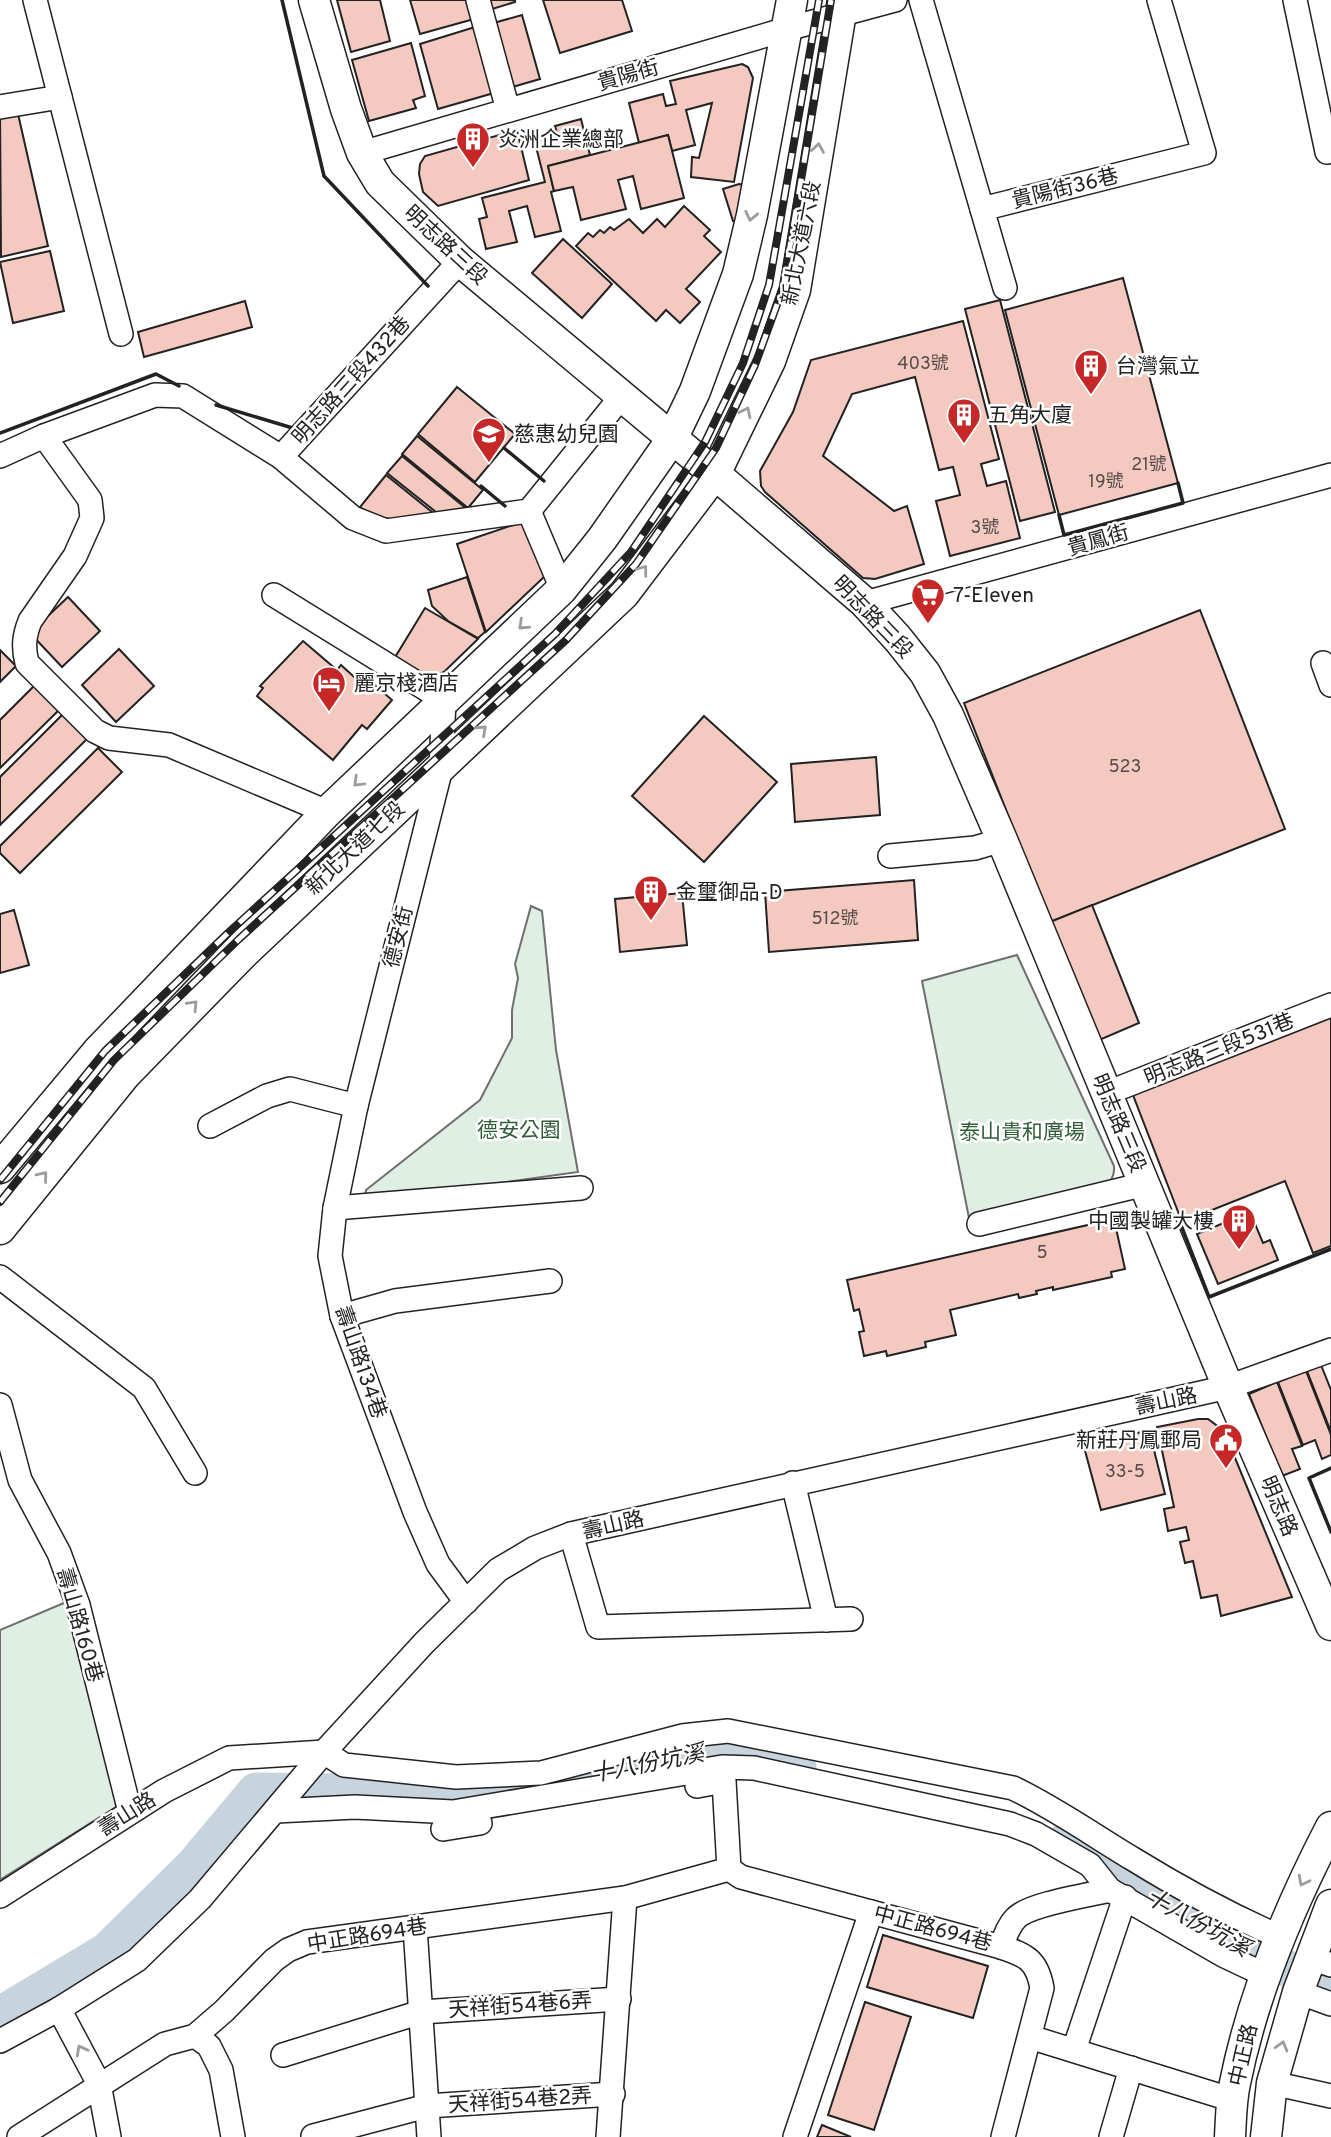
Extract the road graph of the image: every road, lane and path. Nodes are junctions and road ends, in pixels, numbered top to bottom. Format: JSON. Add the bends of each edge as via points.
{"nodes":[{"id":1,"x":35,"y":0,"type":"edge"},
{"id":2,"x":314,"y":0,"type":"edge"},
{"id":3,"x":478,"y":0,"type":"edge"},
{"id":4,"x":895,"y":0,"type":"edge"},
{"id":5,"x":921,"y":0,"type":"edge"},
{"id":6,"x":1159,"y":0,"type":"edge"},
{"id":7,"x":1295,"y":0,"type":"edge"},
{"id":8,"x":841,"y":8,"type":"edge"},
{"id":9,"x":789,"y":14,"type":"edge"},
{"id":10,"x":60,"y":97,"type":"junction"},
{"id":11,"x":0,"y":107,"type":"edge"},
{"id":12,"x":508,"y":110,"type":"junction"},
{"id":13,"x":1328,"y":152,"type":"dead end"},
{"id":14,"x":362,"y":153,"type":"junction"},
{"id":15,"x":982,"y":209,"type":"junction"},
{"id":16,"x":460,"y":261,"type":"junction"},
{"id":17,"x":1005,"y":288,"type":"dead end"},
{"id":18,"x":121,"y":334,"type":"dead end"},
{"id":19,"x":621,"y":397,"type":"junction"},
{"id":20,"x":44,"y":436,"type":"junction"},
{"id":21,"x":672,"y":439,"type":"junction"},
{"id":22,"x":0,"y":456,"type":"edge"},
{"id":23,"x":281,"y":457,"type":"junction"},
{"id":24,"x":715,"y":474,"type":"junction"},
{"id":25,"x":1331,"y":475,"type":"edge"},
{"id":26,"x":529,"y":511,"type":"junction"},
{"id":27,"x":562,"y":589,"type":"junction"},
{"id":28,"x":274,"y":595,"type":"dead end"},
{"id":29,"x":865,"y":603,"type":"junction"},
{"id":30,"x":1323,"y":663,"type":"dead end"},
{"id":31,"x":1331,"y":685,"type":"edge"},
{"id":32,"x":444,"y":699,"type":"junction"},
{"id":33,"x":441,"y":768,"type":"junction"},
{"id":34,"x":327,"y":812,"type":"junction"},
{"id":35,"x":1002,"y":840,"type":"junction"},
{"id":36,"x":890,"y":856,"type":"dead end"},
{"id":37,"x":1331,"y":1004,"type":"edge"},
{"id":38,"x":1107,"y":1093,"type":"junction"},
{"id":39,"x":356,"y":1106,"type":"junction"},
{"id":40,"x":210,"y":1126,"type":"dead end"},
{"id":41,"x":0,"y":1168,"type":"edge"},
{"id":42,"x":1145,"y":1184,"type":"junction"},
{"id":43,"x":581,"y":1188,"type":"dead end"},
{"id":44,"x":335,"y":1208,"type":"junction"},
{"id":45,"x":979,"y":1224,"type":"dead end"},
{"id":46,"x":0,"y":1229,"type":"edge"},
{"id":47,"x":0,"y":1277,"type":"edge"},
{"id":48,"x":550,"y":1281,"type":"dead end"},
{"id":49,"x":342,"y":1316,"type":"junction"},
{"id":50,"x":1331,"y":1350,"type":"edge"},
{"id":51,"x":1228,"y":1387,"type":"junction"},
{"id":52,"x":0,"y":1405,"type":"edge"},
{"id":53,"x":195,"y":1473,"type":"dead end"},
{"id":54,"x":793,"y":1483,"type":"junction"},
{"id":55,"x":571,"y":1534,"type":"junction"},
{"id":56,"x":466,"y":1602,"type":"junction"},
{"id":57,"x":851,"y":1619,"type":"dead end"},
{"id":58,"x":826,"y":1620,"type":"junction"},
{"id":59,"x":1330,"y":1620,"type":"edge"},
{"id":60,"x":320,"y":1757,"type":"junction"},
{"id":61,"x":277,"y":1811,"type":"junction"},
{"id":62,"x":130,"y":1812,"type":"junction"},
{"id":63,"x":1331,"y":1827,"type":"edge"},
{"id":64,"x":443,"y":1829,"type":"dead end"},
{"id":65,"x":729,"y":1869,"type":"junction"},
{"id":66,"x":1118,"y":1893,"type":"junction"},
{"id":67,"x":0,"y":1896,"type":"edge"},
{"id":68,"x":625,"y":1898,"type":"junction"},
{"id":69,"x":1331,"y":1905,"type":"edge"},
{"id":70,"x":871,"y":1912,"type":"junction"},
{"id":71,"x":415,"y":1927,"type":"junction"},
{"id":72,"x":1280,"y":1937,"type":"junction"},
{"id":73,"x":1001,"y":1947,"type":"junction"},
{"id":74,"x":1321,"y":1961,"type":"edge"},
{"id":75,"x":1265,"y":1975,"type":"junction"},
{"id":76,"x":1297,"y":1992,"type":"junction"},
{"id":77,"x":619,"y":1999,"type":"junction"},
{"id":78,"x":1331,"y":2004,"type":"edge"},
{"id":79,"x":59,"y":2010,"type":"junction"},
{"id":80,"x":421,"y":2012,"type":"junction"},
{"id":81,"x":195,"y":2036,"type":"junction"},
{"id":82,"x":1030,"y":2037,"type":"junction"},
{"id":83,"x":0,"y":2041,"type":"edge"},
{"id":84,"x":1074,"y":2050,"type":"junction"},
{"id":85,"x":283,"y":2055,"type":"dead end"},
{"id":86,"x":1131,"y":2068,"type":"junction"},
{"id":87,"x":1272,"y":2082,"type":"junction"},
{"id":88,"x":99,"y":2084,"type":"junction"},
{"id":89,"x":612,"y":2094,"type":"junction"},
{"id":90,"x":1331,"y":2096,"type":"edge"},
{"id":91,"x":1233,"y":2100,"type":"junction"},
{"id":92,"x":427,"y":2106,"type":"junction"},
{"id":93,"x":313,"y":2136,"type":"edge"},
{"id":94,"x":19,"y":2137,"type":"edge"},
{"id":95,"x":109,"y":2137,"type":"edge"},
{"id":96,"x":233,"y":2137,"type":"edge"},
{"id":97,"x":429,"y":2137,"type":"edge"},
{"id":98,"x":608,"y":2137,"type":"edge"},
{"id":99,"x":796,"y":2137,"type":"edge"},
{"id":100,"x":1003,"y":2137,"type":"edge"},
{"id":101,"x":1111,"y":2137,"type":"edge"},
{"id":102,"x":1230,"y":2137,"type":"edge"},
{"id":103,"x":1266,"y":2137,"type":"edge"}],
"edges":[{"from":1,"to":10,"type":"street"},
{"from":2,"to":14,"type":"main road","name":"明志路三段"},
{"from":3,"to":12,"type":"street"},
{"from":4,"to":8,"type":"street","name":"貴陽街"},
{"from":5,"to":15,"type":"street","name":"貴陽街36巷"},
{"from":6,"to":15,"type":"street","name":"貴陽街36巷","via":[[1204,153]]},
{"from":7,"to":13,"type":"street"},
{"from":8,"to":9,"type":"street","name":"貴陽街"},
{"from":24,"to":8,"type":"main road","name":"新北大道六段","one_way":true,"via":[[770,361],[795,290]]},
{"from":9,"to":12,"type":"street","name":"貴陽街"},
{"from":9,"to":21,"type":"main road","one_way":true,"via":[[738,274],[695,391]]},
{"from":10,"to":11,"type":"street"},
{"from":10,"to":18,"type":"street"},
{"from":12,"to":14,"type":"street","name":"貴陽街"},
{"from":14,"to":16,"type":"main road","name":"明志路三段","via":[[380,183]]},
{"from":15,"to":17,"type":"street"},
{"from":16,"to":19,"type":"main road","name":"明志路三段"},
{"from":16,"to":23,"type":"street","name":"明志路三段432巷"},
{"from":19,"to":21,"type":"main road","name":"明志路三段"},
{"from":19,"to":26,"type":"street"},
{"from":20,"to":22,"type":"street","name":"明志路三段432巷"},
{"from":20,"to":23,"type":"street","name":"明志路三段432巷","via":[[155,394],[183,396]]},
{"from":20,"to":34,"type":"street","via":[[90,500],[92,518],[75,556],[25,632],[27,663],[94,731],[119,740],[169,745]]},
{"from":21,"to":24,"type":"main road","name":"明志路三段"},
{"from":21,"to":27,"type":"main road","name":"新北大道七段"},
{"from":23,"to":26,"type":"street","via":[[353,518],[386,531]]},
{"from":24,"to":29,"type":"main road","name":"明志路三段"},
{"from":33,"to":24,"type":"main road","name":"新北大道七段","one_way":true,"via":[[624,594]]},
{"from":25,"to":29,"type":"street","name":"貴鳳街"},
{"from":26,"to":27,"type":"street"},
{"from":27,"to":32,"type":"main road","name":"新北大道七段","one_way":true},
{"from":28,"to":32,"type":"street"},
{"from":29,"to":35,"type":"main road","name":"明志路三段","via":[[925,673]]},
{"from":30,"to":31,"type":"street"},
{"from":32,"to":33,"type":"street","name":"德安街"},
{"from":32,"to":34,"type":"main road","name":"新北大道七段","one_way":true},
{"from":33,"to":39,"type":"street","name":"德安街"},
{"from":46,"to":33,"type":"main road","name":"新北大道七段","one_way":true,"via":[[125,1074],[242,955]]},
{"from":34,"to":41,"type":"main road","name":"新北大道七段","via":[[97,1052]]},
{"from":35,"to":36,"type":"street","via":[[975,848]]},
{"from":35,"to":38,"type":"main road","name":"明志路三段"},
{"from":37,"to":38,"type":"street","name":"明志路三段531巷"},
{"from":38,"to":42,"type":"main road","name":"明志路三段"},
{"from":39,"to":40,"type":"street","via":[[290,1089]]},
{"from":39,"to":44,"type":"street","name":"壽山路134巷"},
{"from":42,"to":45,"type":"street"},
{"from":42,"to":51,"type":"main road","name":"明志路三段"},
{"from":43,"to":44,"type":"street"},
{"from":44,"to":49,"type":"street","name":"壽山路134巷","via":[[330,1256]]},
{"from":47,"to":53,"type":"street","via":[[145,1388]]},
{"from":48,"to":49,"type":"street","via":[[395,1301]]},
{"from":49,"to":56,"type":"street","name":"壽山路134巷","via":[[415,1512],[438,1564]]},
{"from":50,"to":51,"type":"street","name":"壽山路"},
{"from":51,"to":54,"type":"street","name":"壽山路"},
{"from":51,"to":59,"type":"main road","name":"明志路"},
{"from":52,"to":62,"type":"street","name":"壽山路160巷","via":[[20,1480],[59,1553],[78,1605]]},
{"from":54,"to":55,"type":"street","name":"壽山路"},
{"from":54,"to":58,"type":"street"},
{"from":55,"to":56,"type":"street","name":"壽山路","via":[[498,1570]]},
{"from":55,"to":58,"type":"street","via":[[598,1627]]},
{"from":56,"to":60,"type":"street","name":"壽山路"},
{"from":57,"to":58,"type":"street"},
{"from":60,"to":61,"type":"street"},
{"from":60,"to":62,"type":"street","name":"壽山路","via":[[229,1758]]},
{"from":60,"to":72,"type":"street","via":[[344,1765],[456,1777],[541,1773],[682,1736],[728,1731],[802,1744],[1013,1788],[1247,1923]]},
{"from":61,"to":66,"type":"street","via":[[355,1807],[453,1812],[701,1770],[754,1768],[1010,1824],[1036,1833],[1090,1865]]},
{"from":61,"to":79,"type":"street","via":[[200,1899],[137,1960]]},
{"from":62,"to":67,"type":"street","name":"壽山路"},
{"from":63,"to":72,"type":"main road","one_way":true},
{"from":64,"to":65,"type":"street","via":[[724,1781]]},
{"from":65,"to":68,"type":"street","name":"中正路694巷"},
{"from":65,"to":70,"type":"street","name":"中正路694巷","via":[[741,1877]]},
{"from":66,"to":73,"type":"street","name":"中正路694巷","via":[[1033,1908],[1017,1916]]},
{"from":66,"to":75,"type":"street"},
{"from":66,"to":84,"type":"street"},
{"from":68,"to":71,"type":"street","name":"中正路694巷"},
{"from":68,"to":77,"type":"street"},
{"from":69,"to":74,"type":"main road"},
{"from":70,"to":73,"type":"street","name":"中正路694巷"},
{"from":70,"to":99,"type":"street"},
{"from":71,"to":80,"type":"street"},
{"from":71,"to":81,"type":"street","name":"中正路694巷","via":[[307,1942],[288,1950]]},
{"from":72,"to":75,"type":"main road","name":"中正路"},
{"from":73,"to":82,"type":"street","via":[[1021,1954],[1040,1974],[1042,1988]]},
{"from":74,"to":76,"type":"main road","name":"中正路"},
{"from":75,"to":91,"type":"main road","name":"中正路"},
{"from":76,"to":78,"type":"street"},
{"from":87,"to":76,"type":"main road","name":"中正路","one_way":true},
{"from":77,"to":80,"type":"street","name":"天祥街54巷6弄"},
{"from":77,"to":89,"type":"street"},
{"from":79,"to":83,"type":"street"},
{"from":88,"to":79,"type":"street","one_way":true},
{"from":80,"to":85,"type":"street","name":"天祥街54巷6弄"},
{"from":80,"to":92,"type":"street"},
{"from":81,"to":88,"type":"street","name":"中正路694巷","via":[[165,2044]]},
{"from":81,"to":96,"type":"street","via":[[209,2046],[221,2070]]},
{"from":82,"to":84,"type":"street"},
{"from":82,"to":100,"type":"street"},
{"from":84,"to":86,"type":"street"},
{"from":86,"to":91,"type":"street"},
{"from":86,"to":101,"type":"street"},
{"from":87,"to":90,"type":"street"},
{"from":87,"to":103,"type":"main road","name":"中正路"},
{"from":88,"to":94,"type":"street","name":"中正路694巷"},
{"from":88,"to":95,"type":"street"},
{"from":89,"to":92,"type":"street","name":"天祥街54巷2弄"},
{"from":89,"to":98,"type":"street"},
{"from":91,"to":102,"type":"main road","name":"中正路"},
{"from":92,"to":93,"type":"street","name":"天祥街54巷2弄"},
{"from":92,"to":97,"type":"street"}]}
